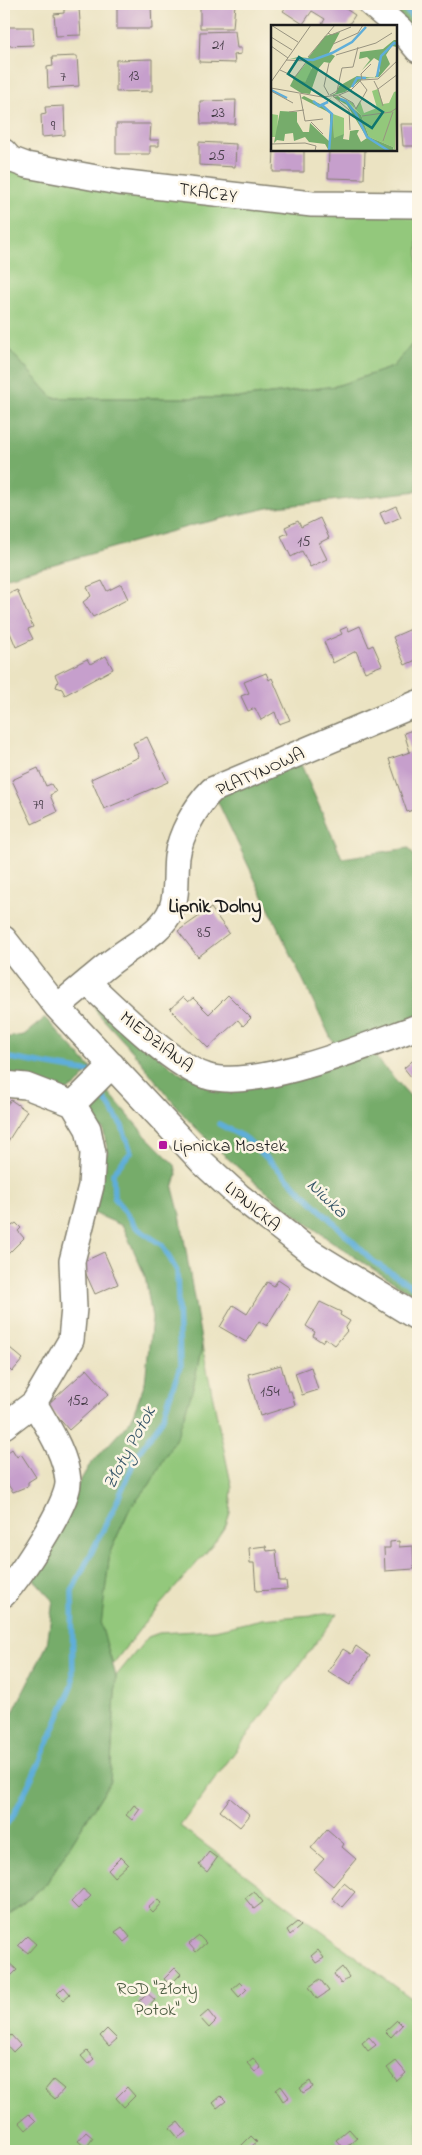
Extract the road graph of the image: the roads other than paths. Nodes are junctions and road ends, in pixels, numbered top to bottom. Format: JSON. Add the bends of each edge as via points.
{"nodes":[{"id":1,"x":371,"y":4,"type":"edge"},
{"id":2,"x":395,"y":25,"type":"edge"},
{"id":3,"x":397,"y":27,"type":"edge"},
{"id":4,"x":418,"y":50,"type":"edge"},
{"id":5,"x":4,"y":152,"type":"edge"},
{"id":6,"x":418,"y":205,"type":"edge"},
{"id":7,"x":418,"y":703,"type":"edge"},
{"id":8,"x":4,"y":939,"type":"edge"},
{"id":9,"x":87,"y":982,"type":"junction"},
{"id":10,"x":57,"y":1007,"type":"junction"},
{"id":11,"x":418,"y":1027,"type":"edge"},
{"id":12,"x":106,"y":1071,"type":"junction"},
{"id":13,"x":4,"y":1084,"type":"edge"},
{"id":14,"x":77,"y":1100,"type":"junction"},
{"id":15,"x":418,"y":1318,"type":"edge"},
{"id":16,"x":34,"y":1403,"type":"junction"},
{"id":17,"x":4,"y":1426,"type":"edge"},
{"id":18,"x":4,"y":1594,"type":"edge"}],
"edges":[{"from":1,"to":2,"type":"street"},
{"from":3,"to":4,"type":"street"},
{"from":5,"to":6,"type":"street","name":"TKACZY","via":[[10,159],[26,166],[118,182],[312,204]]},
{"from":7,"to":9,"type":"street","name":"PLATYNOWA","via":[[212,790],[185,832],[178,855],[171,911],[146,938]]},
{"from":8,"to":10,"type":"street","name":"LIPNICKA"},
{"from":9,"to":10,"type":"street"},
{"from":9,"to":11,"type":"street","name":"MIEDZIANA","via":[[184,1065],[206,1077],[225,1079],[276,1073]]},
{"from":10,"to":12,"type":"street","name":"LIPNICKA"},
{"from":12,"to":14,"type":"street"},
{"from":12,"to":15,"type":"street","name":"LIPNICKA","via":[[239,1196],[312,1253]]},
{"from":13,"to":14,"type":"street","via":[[26,1086]]},
{"from":14,"to":16,"type":"street","via":[[94,1154],[92,1186],[72,1261],[73,1325],[65,1352]]},
{"from":16,"to":17,"type":"street"},
{"from":16,"to":18,"type":"street","via":[[63,1460],[68,1490],[58,1512]]}]}
